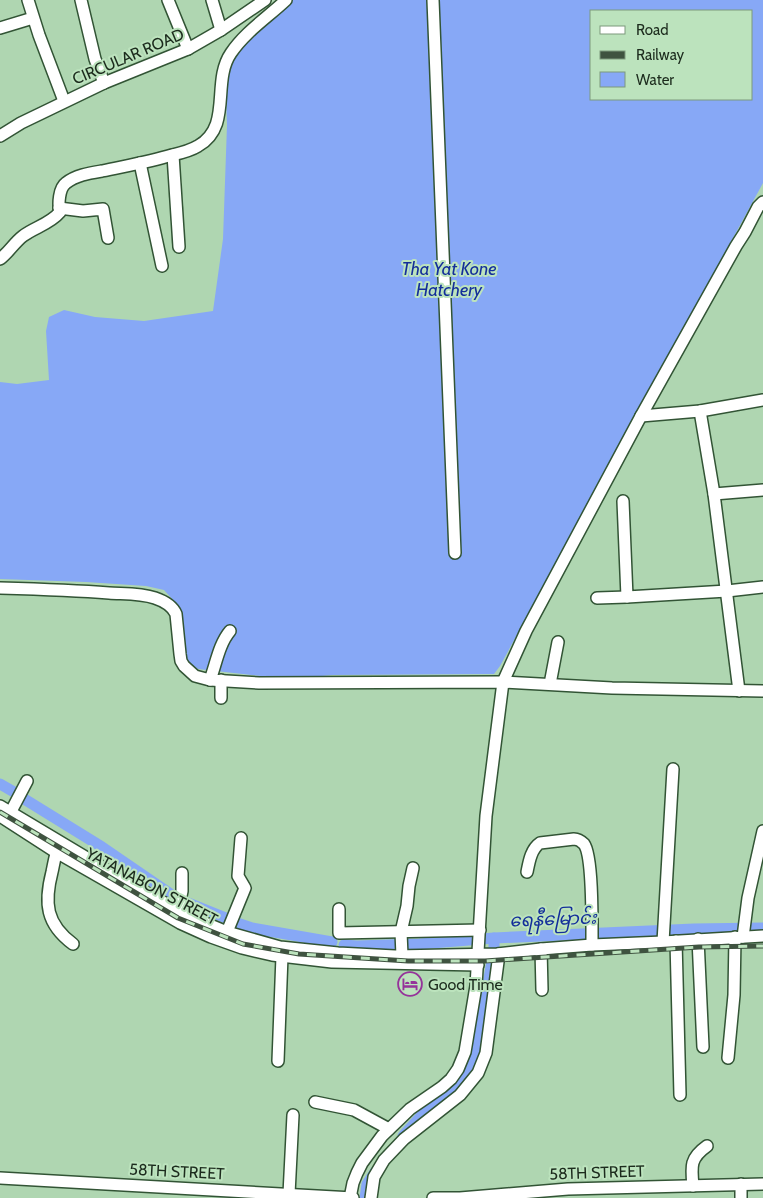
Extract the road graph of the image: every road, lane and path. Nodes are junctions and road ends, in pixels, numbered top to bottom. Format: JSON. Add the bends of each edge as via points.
{"nodes":[{"id":1,"x":28,"y":0,"type":"edge"},
{"id":2,"x":81,"y":0,"type":"edge"},
{"id":3,"x":168,"y":0,"type":"edge"},
{"id":4,"x":212,"y":0,"type":"edge"},
{"id":5,"x":265,"y":0,"type":"edge"},
{"id":6,"x":286,"y":0,"type":"edge"},
{"id":7,"x":433,"y":0,"type":"edge"},
{"id":8,"x":33,"y":18,"type":"junction"},
{"id":9,"x":0,"y":28,"type":"edge"},
{"id":10,"x":221,"y":30,"type":"junction"},
{"id":11,"x":188,"y":49,"type":"junction"},
{"id":12,"x":104,"y":83,"type":"junction"},
{"id":13,"x":64,"y":101,"type":"junction"},
{"id":14,"x":0,"y":136,"type":"edge"},
{"id":15,"x":172,"y":155,"type":"junction"},
{"id":16,"x":140,"y":162,"type":"junction"},
{"id":17,"x":763,"y":202,"type":"edge"},
{"id":18,"x":58,"y":208,"type":"junction"},
{"id":19,"x":108,"y":238,"type":"dead end"},
{"id":20,"x":179,"y":247,"type":"dead end"},
{"id":21,"x":0,"y":259,"type":"edge"},
{"id":22,"x":162,"y":266,"type":"dead end"},
{"id":23,"x":763,"y":400,"type":"edge"},
{"id":24,"x":700,"y":411,"type":"junction"},
{"id":25,"x":641,"y":416,"type":"junction"},
{"id":26,"x":763,"y":490,"type":"edge"},
{"id":27,"x":714,"y":494,"type":"junction"},
{"id":28,"x":623,"y":501,"type":"dead end"},
{"id":29,"x":455,"y":553,"type":"dead end"},
{"id":30,"x":0,"y":588,"type":"edge"},
{"id":31,"x":763,"y":588,"type":"edge"},
{"id":32,"x":727,"y":591,"type":"junction"},
{"id":33,"x":627,"y":596,"type":"junction"},
{"id":34,"x":597,"y":598,"type":"dead end"},
{"id":35,"x":230,"y":631,"type":"dead end"},
{"id":36,"x":558,"y":642,"type":"dead end"},
{"id":37,"x":216,"y":680,"type":"junction"},
{"id":38,"x":503,"y":682,"type":"junction"},
{"id":39,"x":550,"y":684,"type":"junction"},
{"id":40,"x":739,"y":691,"type":"junction"},
{"id":41,"x":763,"y":691,"type":"edge"},
{"id":42,"x":221,"y":698,"type":"dead end"},
{"id":43,"x":673,"y":769,"type":"dead end"},
{"id":44,"x":26,"y":781,"type":"dead end"},
{"id":45,"x":4,"y":814,"type":"edge"},
{"id":46,"x":763,"y":830,"type":"edge"},
{"id":47,"x":241,"y":838,"type":"dead end"},
{"id":48,"x":59,"y":847,"type":"junction"},
{"id":49,"x":413,"y":868,"type":"dead end"},
{"id":50,"x":527,"y":872,"type":"dead end"},
{"id":51,"x":182,"y":873,"type":"dead end"},
{"id":52,"x":115,"y":880,"type":"junction"},
{"id":53,"x":339,"y":909,"type":"dead end"},
{"id":54,"x":178,"y":910,"type":"junction"},
{"id":55,"x":227,"y":932,"type":"junction"},
{"id":56,"x":480,"y":932,"type":"junction"},
{"id":57,"x":763,"y":936,"type":"edge"},
{"id":58,"x":739,"y":937,"type":"junction"},
{"id":59,"x":698,"y":939,"type":"junction"},
{"id":60,"x":676,"y":941,"type":"junction"},
{"id":61,"x":663,"y":942,"type":"junction"},
{"id":62,"x":339,"y":943,"type":"junction"},
{"id":63,"x":73,"y":944,"type":"dead end"},
{"id":64,"x":592,"y":944,"type":"junction"},
{"id":65,"x":401,"y":945,"type":"junction"},
{"id":66,"x":540,"y":949,"type":"junction"},
{"id":67,"x":486,"y":955,"type":"junction"},
{"id":68,"x":282,"y":956,"type":"junction"},
{"id":69,"x":542,"y":990,"type":"dead end"},
{"id":70,"x":703,"y":1048,"type":"dead end"},
{"id":71,"x":728,"y":1058,"type":"dead end"},
{"id":72,"x":278,"y":1061,"type":"dead end"},
{"id":73,"x":680,"y":1095,"type":"dead end"},
{"id":74,"x":315,"y":1102,"type":"dead end"},
{"id":75,"x":293,"y":1115,"type":"dead end"},
{"id":76,"x":388,"y":1129,"type":"junction"},
{"id":77,"x":707,"y":1146,"type":"dead end"},
{"id":78,"x":0,"y":1178,"type":"edge"},
{"id":79,"x":741,"y":1184,"type":"junction"},
{"id":80,"x":763,"y":1184,"type":"edge"},
{"id":81,"x":693,"y":1186,"type":"junction"},
{"id":82,"x":568,"y":1193,"type":"edge"},
{"id":83,"x":289,"y":1194,"type":"junction"},
{"id":84,"x":351,"y":1198,"type":"edge"},
{"id":85,"x":371,"y":1198,"type":"edge"},
{"id":86,"x":433,"y":1198,"type":"edge"},
{"id":87,"x":741,"y":1198,"type":"edge"}],
"edges":[{"from":1,"to":8,"type":"street"},
{"from":2,"to":12,"type":"street"},
{"from":3,"to":11,"type":"street"},
{"from":4,"to":10,"type":"street"},
{"from":5,"to":10,"type":"street","name":"CIRCULAR ROAD"},
{"from":6,"to":15,"type":"street","via":[[230,54],[223,72],[217,124],[212,133],[199,146]]},
{"from":7,"to":29,"type":"street"},
{"from":8,"to":9,"type":"street"},
{"from":8,"to":13,"type":"street"},
{"from":10,"to":11,"type":"street","name":"CIRCULAR ROAD"},
{"from":11,"to":12,"type":"street","name":"CIRCULAR ROAD"},
{"from":12,"to":13,"type":"street","name":"CIRCULAR ROAD"},
{"from":13,"to":14,"type":"street","name":"CIRCULAR ROAD"},
{"from":15,"to":16,"type":"street"},
{"from":15,"to":20,"type":"street"},
{"from":16,"to":18,"type":"street","via":[[83,175],[65,184]]},
{"from":16,"to":22,"type":"street"},
{"from":17,"to":25,"type":"street"},
{"from":18,"to":19,"type":"street","via":[[103,210]]},
{"from":18,"to":21,"type":"street","via":[[60,212],[56,216],[24,235]]},
{"from":23,"to":24,"type":"street"},
{"from":24,"to":25,"type":"street"},
{"from":24,"to":27,"type":"street"},
{"from":25,"to":38,"type":"street","via":[[526,631]]},
{"from":26,"to":27,"type":"street"},
{"from":27,"to":32,"type":"street"},
{"from":28,"to":33,"type":"street"},
{"from":30,"to":37,"type":"street","via":[[138,594],[162,601],[176,614],[184,666],[195,676]]},
{"from":31,"to":32,"type":"street"},
{"from":32,"to":33,"type":"street"},
{"from":32,"to":40,"type":"street"},
{"from":33,"to":34,"type":"street"},
{"from":35,"to":37,"type":"street","via":[[220,646]]},
{"from":36,"to":39,"type":"street"},
{"from":37,"to":38,"type":"street","via":[[260,683]]},
{"from":37,"to":42,"type":"street"},
{"from":38,"to":39,"type":"street"},
{"from":38,"to":56,"type":"street","via":[[486,816]]},
{"from":39,"to":40,"type":"street"},
{"from":40,"to":41,"type":"street"},
{"from":43,"to":61,"type":"street"},
{"from":44,"to":45,"type":"street"},
{"from":45,"to":48,"type":"street","name":"YATANABON STREET"},
{"from":46,"to":58,"type":"street"},
{"from":47,"to":55,"type":"street","via":[[238,876],[246,888]]},
{"from":48,"to":52,"type":"street","name":"YATANABON STREET"},
{"from":48,"to":63,"type":"street","via":[[48,886],[48,909],[58,930]]},
{"from":49,"to":65,"type":"street"},
{"from":50,"to":64,"type":"street","via":[[531,856],[540,843],[578,839],[585,845],[591,894]]},
{"from":51,"to":54,"type":"street"},
{"from":52,"to":54,"type":"street"},
{"from":52,"to":68,"type":"street","name":"YATANABON STREET","via":[[180,923],[242,948]]},
{"from":53,"to":62,"type":"street"},
{"from":54,"to":55,"type":"street"},
{"from":55,"to":62,"type":"street","via":[[280,946]]},
{"from":56,"to":65,"type":"street"},
{"from":56,"to":67,"type":"street"},
{"from":57,"to":58,"type":"street"},
{"from":58,"to":59,"type":"street"},
{"from":58,"to":71,"type":"street"},
{"from":59,"to":60,"type":"street"},
{"from":59,"to":70,"type":"street"},
{"from":60,"to":61,"type":"street"},
{"from":60,"to":73,"type":"street"},
{"from":61,"to":64,"type":"street"},
{"from":62,"to":65,"type":"street"},
{"from":62,"to":65,"type":"street"},
{"from":64,"to":66,"type":"street"},
{"from":65,"to":67,"type":"street"},
{"from":66,"to":67,"type":"street"},
{"from":66,"to":69,"type":"street"},
{"from":67,"to":68,"type":"street","name":"YATANABON STREET","via":[[332,962]]},
{"from":67,"to":76,"type":"street","via":[[476,986],[465,1052],[458,1069],[451,1080]]},
{"from":67,"to":85,"type":"street","via":[[486,1053],[478,1073],[460,1095],[404,1139],[384,1160],[374,1177]]},
{"from":68,"to":72,"type":"street"},
{"from":74,"to":76,"type":"street","via":[[354,1110]]},
{"from":75,"to":83,"type":"street"},
{"from":76,"to":84,"type":"street","via":[[362,1163]]},
{"from":77,"to":81,"type":"street","via":[[694,1159],[691,1168]]},
{"from":78,"to":83,"type":"street","name":"58TH STREET"},
{"from":79,"to":80,"type":"street","name":"58TH STREET"},
{"from":79,"to":81,"type":"street","name":"58TH STREET"},
{"from":79,"to":87,"type":"street"},
{"from":81,"to":82,"type":"street","name":"58TH STREET"},
{"from":82,"to":86,"type":"street","name":"58TH STREET"},
{"from":83,"to":84,"type":"street","name":"58TH STREET"}]}
